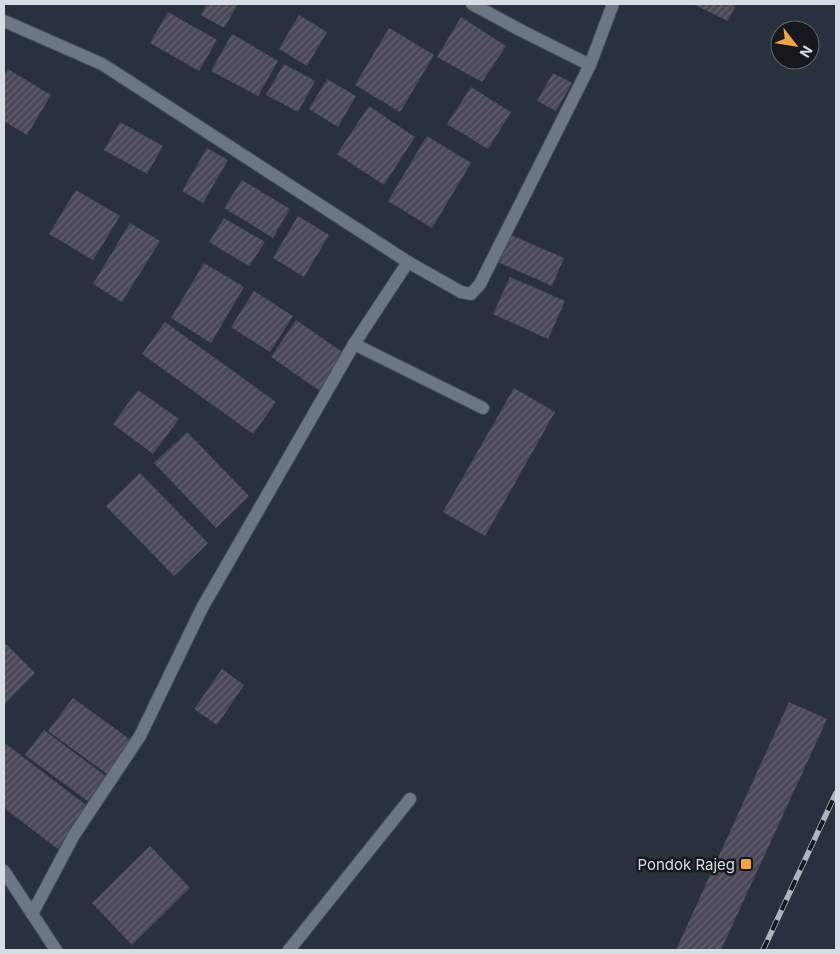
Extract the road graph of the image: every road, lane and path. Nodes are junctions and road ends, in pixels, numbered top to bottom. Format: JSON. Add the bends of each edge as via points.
{"nodes":[{"id":1,"x":472,"y":4,"type":"edge"},
{"id":2,"x":613,"y":4,"type":"edge"},
{"id":3,"x":4,"y":21,"type":"edge"},
{"id":4,"x":590,"y":65,"type":"junction"},
{"id":5,"x":408,"y":262,"type":"junction"},
{"id":6,"x":354,"y":344,"type":"junction"},
{"id":7,"x":483,"y":408,"type":"dead end"},
{"id":8,"x":410,"y":799,"type":"dead end"},
{"id":9,"x":4,"y":871,"type":"edge"},
{"id":10,"x":32,"y":914,"type":"junction"},
{"id":11,"x":56,"y":950,"type":"edge"},
{"id":12,"x":289,"y":950,"type":"edge"}],
"edges":[{"from":1,"to":4,"type":"street"},
{"from":2,"to":4,"type":"street"},
{"from":3,"to":5,"type":"street","via":[[102,64]]},
{"from":4,"to":5,"type":"street","via":[[476,289],[471,294],[461,292]]},
{"from":5,"to":6,"type":"street"},
{"from":6,"to":7,"type":"street"},
{"from":6,"to":10,"type":"street","via":[[202,608],[140,736],[74,835]]},
{"from":8,"to":12,"type":"street"},
{"from":9,"to":10,"type":"street"},
{"from":10,"to":11,"type":"street"}]}
